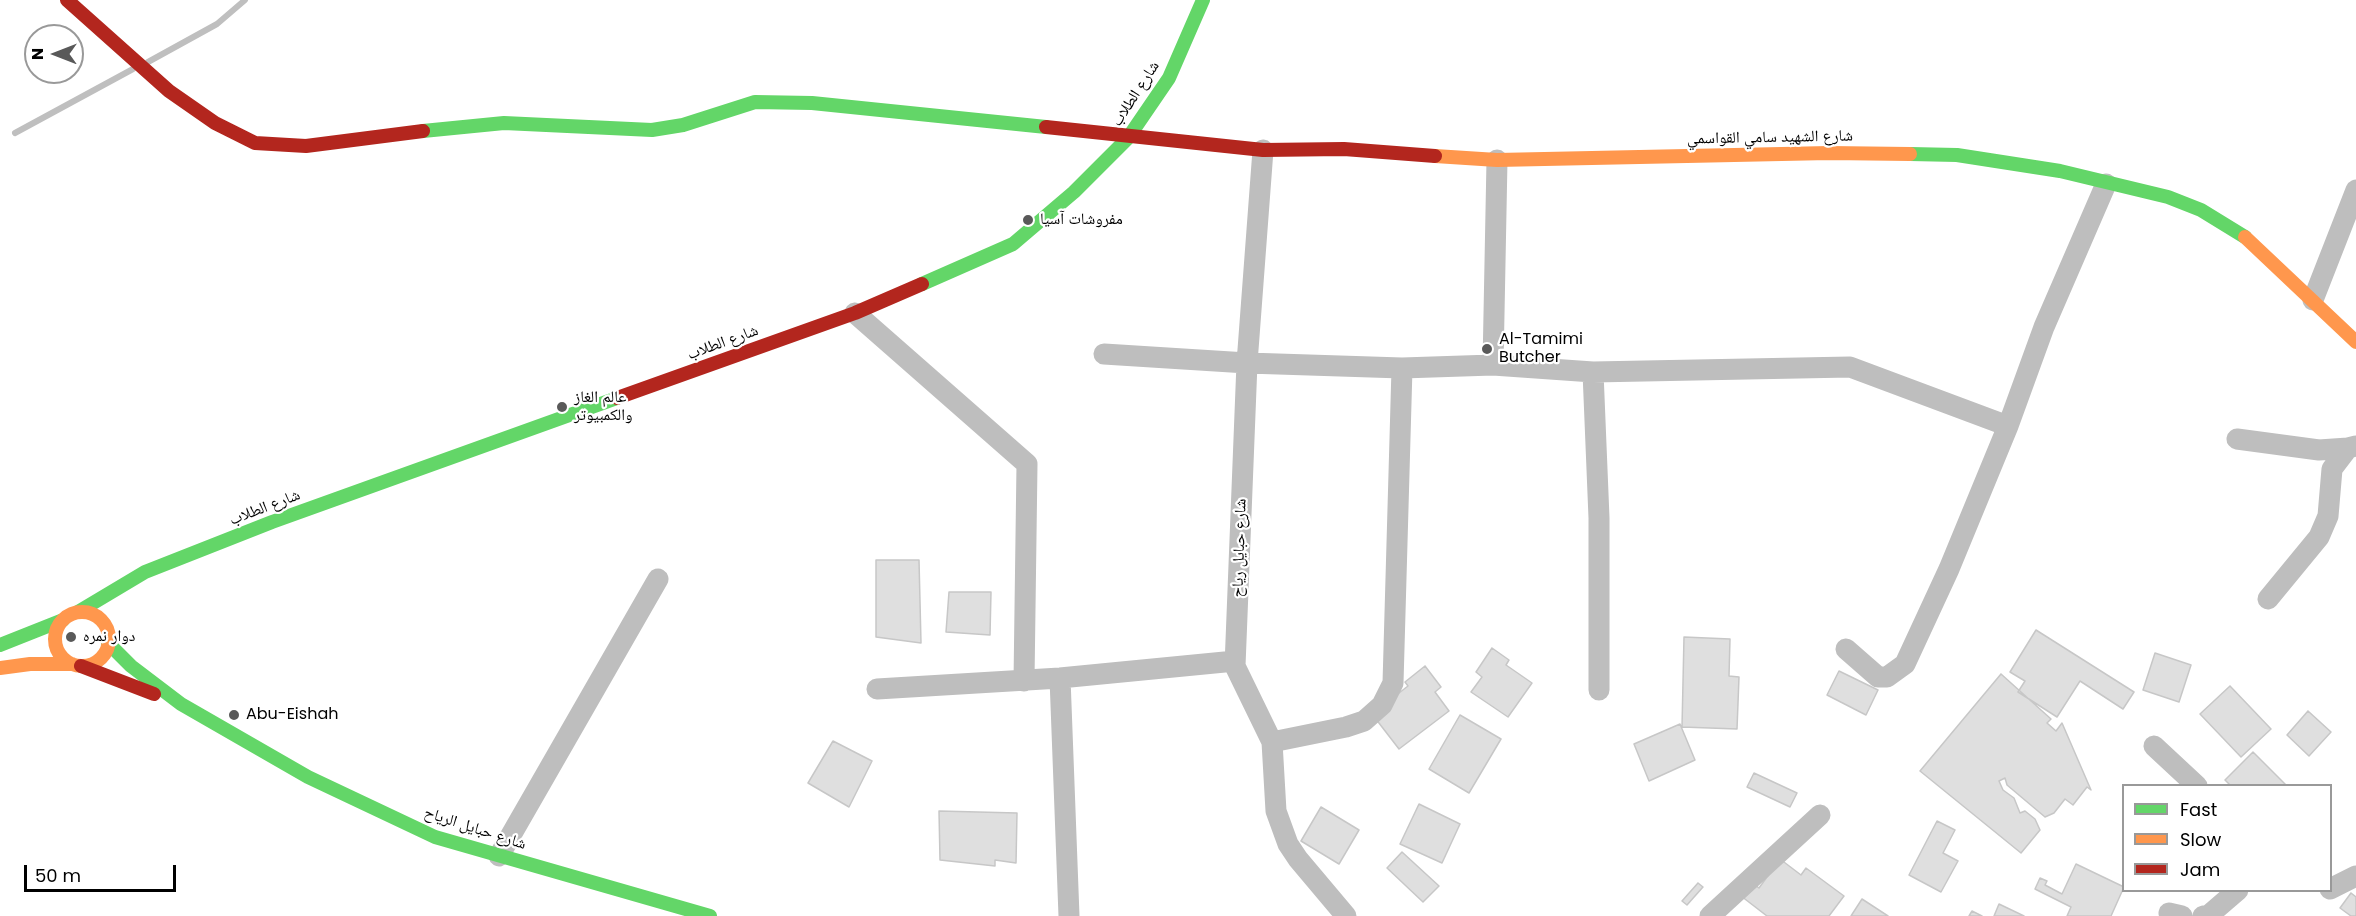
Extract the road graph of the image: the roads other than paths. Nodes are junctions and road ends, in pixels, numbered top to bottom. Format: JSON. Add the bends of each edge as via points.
{"nodes":[{"id":1,"x":68,"y":0,"type":"edge"},
{"id":2,"x":1203,"y":0,"type":"edge"},
{"id":3,"x":1128,"y":138,"type":"junction"},
{"id":4,"x":1263,"y":150,"type":"junction"},
{"id":5,"x":1497,"y":160,"type":"junction"},
{"id":6,"x":2106,"y":184,"type":"junction"},
{"id":7,"x":2356,"y":190,"type":"edge"},
{"id":8,"x":2313,"y":300,"type":"junction"},
{"id":9,"x":855,"y":313,"type":"junction"},
{"id":10,"x":2356,"y":342,"type":"edge"},
{"id":11,"x":1104,"y":354,"type":"dead end"},
{"id":12,"x":1247,"y":363,"type":"junction"},
{"id":13,"x":1493,"y":365,"type":"junction"},
{"id":14,"x":1402,"y":368,"type":"junction"},
{"id":15,"x":1593,"y":372,"type":"junction"},
{"id":16,"x":2008,"y":426,"type":"junction"},
{"id":17,"x":2237,"y":440,"type":"dead end"},
{"id":18,"x":2352,"y":447,"type":"edge"},
{"id":19,"x":146,"y":572,"type":"junction"},
{"id":20,"x":658,"y":579,"type":"dead end"},
{"id":21,"x":2268,"y":599,"type":"dead end"},
{"id":22,"x":78,"y":612,"type":"junction"},
{"id":23,"x":63,"y":620,"type":"junction"},
{"id":24,"x":106,"y":628,"type":"junction"},
{"id":25,"x":108,"y":643,"type":"junction"},
{"id":26,"x":0,"y":645,"type":"edge"},
{"id":27,"x":1846,"y":649,"type":"dead end"},
{"id":28,"x":1235,"y":661,"type":"junction"},
{"id":29,"x":76,"y":665,"type":"junction"},
{"id":30,"x":0,"y":668,"type":"edge"},
{"id":31,"x":1060,"y":678,"type":"junction"},
{"id":32,"x":1024,"y":681,"type":"junction"},
{"id":33,"x":877,"y":689,"type":"dead end"},
{"id":34,"x":1599,"y":690,"type":"dead end"},
{"id":35,"x":182,"y":704,"type":"junction"},
{"id":36,"x":1272,"y":742,"type":"junction"},
{"id":37,"x":2154,"y":746,"type":"dead end"},
{"id":38,"x":2195,"y":784,"type":"edge"},
{"id":39,"x":1820,"y":815,"type":"dead end"},
{"id":40,"x":499,"y":856,"type":"junction"},
{"id":41,"x":2356,"y":876,"type":"edge"},
{"id":42,"x":2332,"y":888,"type":"edge"},
{"id":43,"x":2237,"y":892,"type":"edge"},
{"id":44,"x":710,"y":916,"type":"edge"},
{"id":45,"x":1069,"y":916,"type":"edge"},
{"id":46,"x":1346,"y":916,"type":"edge"},
{"id":47,"x":1710,"y":916,"type":"edge"},
{"id":48,"x":2203,"y":916,"type":"edge"}],
"edges":[{"from":1,"to":3,"type":"street","name":"شارع الشهيد سامي القواسمي","via":[[169,92],[215,123],[255,143],[306,146],[504,123],[652,130],[683,125],[755,102],[812,103]]},
{"from":2,"to":3,"type":"street","name":"شارع الطلاب","via":[[1169,78]]},
{"from":3,"to":4,"type":"street","name":"شارع الشهيد سامي القواسمي"},
{"from":3,"to":9,"type":"street","name":"شارع الطلاب","via":[[1074,192],[1013,244]]},
{"from":4,"to":5,"type":"street","name":"شارع الشهيد سامي القواسمي","via":[[1344,149]]},
{"from":4,"to":12,"type":"street","name":"شارع حبايل رياح"},
{"from":5,"to":6,"type":"street","name":"شارع الشهيد سامي القواسمي","via":[[1829,153],[1957,155],[2060,171]]},
{"from":5,"to":13,"type":"street"},
{"from":6,"to":8,"type":"street","name":"شارع الشهيد سامي القواسمي","via":[[2168,197],[2217,218],[2260,248]]},
{"from":6,"to":16,"type":"street","via":[[2044,327]]},
{"from":7,"to":8,"type":"street"},
{"from":8,"to":10,"type":"street","name":"شارع الشهيد سامي القواسمي"},
{"from":9,"to":19,"type":"street","name":"شارع الطلاب","via":[[272,522]]},
{"from":9,"to":32,"type":"street","via":[[1028,464]]},
{"from":11,"to":12,"type":"street"},
{"from":12,"to":14,"type":"street"},
{"from":12,"to":28,"type":"street","name":"شارع حبايل رياح"},
{"from":13,"to":14,"type":"street"},
{"from":13,"to":15,"type":"street"},
{"from":14,"to":36,"type":"street","via":[[1395,669],[1391,689],[1382,705],[1364,721]]},
{"from":15,"to":16,"type":"street","via":[[1850,368]]},
{"from":15,"to":34,"type":"street"},
{"from":16,"to":27,"type":"street","via":[[1905,664],[1887,677],[1878,677]]},
{"from":17,"to":18,"type":"street","via":[[2319,450]]},
{"from":18,"to":21,"type":"street","via":[[2332,469],[2328,516],[2319,537]]},
{"from":19,"to":22,"type":"street","name":"شارع الطلاب"},
{"from":19,"to":24,"type":"street"},
{"from":20,"to":40,"type":"street"},
{"from":22,"to":23,"type":"street"},
{"from":22,"to":24,"type":"street","via":[[95,616]]},
{"from":23,"to":26,"type":"street"},
{"from":23,"to":29,"type":"street","via":[[55,644],[64,660]]},
{"from":24,"to":25,"type":"street"},
{"from":25,"to":29,"type":"street","via":[[98,661]]},
{"from":25,"to":35,"type":"street","via":[[131,666]]},
{"from":28,"to":31,"type":"street"},
{"from":28,"to":36,"type":"street","name":"شارع حبايل رياح"},
{"from":29,"to":30,"type":"street"},
{"from":29,"to":35,"type":"street"},
{"from":31,"to":32,"type":"street"},
{"from":31,"to":45,"type":"street"},
{"from":32,"to":33,"type":"street"},
{"from":35,"to":40,"type":"street","name":"شارع حبايل الرياح","via":[[308,777],[435,837]]},
{"from":36,"to":46,"type":"street","name":"شارع حبايل رياح","via":[[1274,793],[1281,828],[1298,859]]},
{"from":37,"to":38,"type":"street"},
{"from":39,"to":47,"type":"street"},
{"from":40,"to":44,"type":"street","name":"شارع حبايل الرياح"},
{"from":41,"to":42,"type":"street"},
{"from":43,"to":48,"type":"street","via":[[2210,915]]}]}
